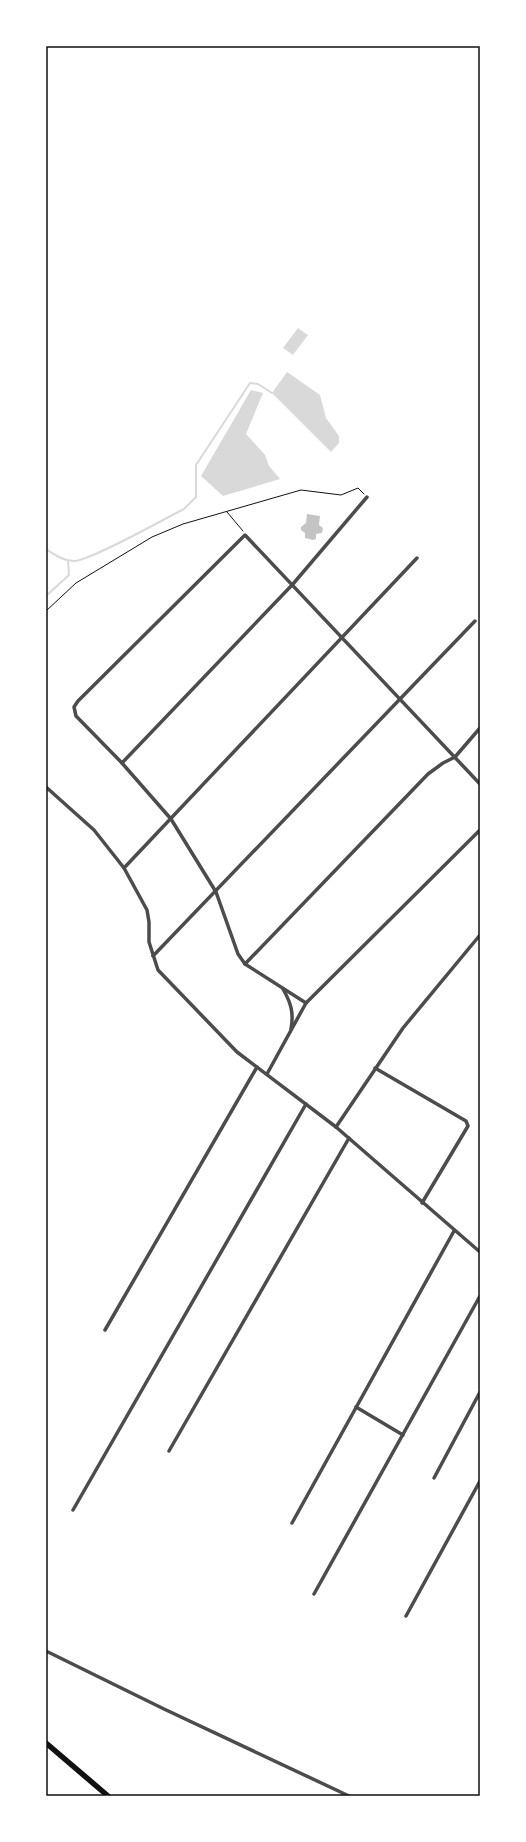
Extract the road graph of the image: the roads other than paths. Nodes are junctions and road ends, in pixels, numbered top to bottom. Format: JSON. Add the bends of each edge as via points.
{"nodes":[{"id":1,"x":367,"y":496,"type":"road end"},
{"id":2,"x":417,"y":558,"type":"dead end"},
{"id":3,"x":294,"y":584,"type":"junction"},
{"id":4,"x":475,"y":621,"type":"dead end"},
{"id":5,"x":343,"y":638,"type":"junction"},
{"id":6,"x":399,"y":700,"type":"junction"},
{"id":7,"x":480,"y":728,"type":"edge"},
{"id":8,"x":455,"y":757,"type":"junction"},
{"id":9,"x":122,"y":763,"type":"junction"},
{"id":10,"x":480,"y":784,"type":"edge"},
{"id":11,"x":46,"y":787,"type":"edge"},
{"id":12,"x":171,"y":820,"type":"junction"},
{"id":13,"x":480,"y":830,"type":"edge"},
{"id":14,"x":124,"y":868,"type":"junction"},
{"id":15,"x":216,"y":892,"type":"junction"},
{"id":16,"x":480,"y":935,"type":"edge"},
{"id":17,"x":153,"y":956,"type":"junction"},
{"id":18,"x":245,"y":964,"type":"junction"},
{"id":19,"x":283,"y":988,"type":"junction"},
{"id":20,"x":306,"y":1003,"type":"junction"},
{"id":21,"x":290,"y":1032,"type":"junction"},
{"id":22,"x":257,"y":1067,"type":"junction"},
{"id":23,"x":375,"y":1068,"type":"junction"},
{"id":24,"x":267,"y":1074,"type":"junction"},
{"id":25,"x":306,"y":1104,"type":"junction"},
{"id":26,"x":336,"y":1127,"type":"junction"},
{"id":27,"x":349,"y":1138,"type":"junction"},
{"id":28,"x":422,"y":1203,"type":"junction"},
{"id":29,"x":454,"y":1231,"type":"junction"},
{"id":30,"x":480,"y":1252,"type":"edge"},
{"id":31,"x":480,"y":1296,"type":"edge"},
{"id":32,"x":105,"y":1330,"type":"dead end"},
{"id":33,"x":480,"y":1392,"type":"edge"},
{"id":34,"x":356,"y":1407,"type":"junction"},
{"id":35,"x":403,"y":1435,"type":"junction"},
{"id":36,"x":169,"y":1451,"type":"dead end"},
{"id":37,"x":434,"y":1478,"type":"dead end"},
{"id":38,"x":480,"y":1481,"type":"edge"},
{"id":39,"x":73,"y":1510,"type":"dead end"},
{"id":40,"x":292,"y":1523,"type":"dead end"},
{"id":41,"x":314,"y":1594,"type":"dead end"},
{"id":42,"x":406,"y":1616,"type":"dead end"},
{"id":43,"x":46,"y":1651,"type":"edge"},
{"id":44,"x":46,"y":1743,"type":"edge"},
{"id":45,"x":108,"y":1796,"type":"edge"},
{"id":46,"x":349,"y":1796,"type":"edge"}],
"edges":[{"from":1,"to":3,"type":"street"},
{"from":2,"to":5,"type":"street"},
{"from":3,"to":5,"type":"street"},
{"from":3,"to":9,"type":"street"},
{"from":3,"to":9,"type":"street","via":[[245,535],[78,701],[74,707],[76,716]]},
{"from":4,"to":6,"type":"street"},
{"from":5,"to":6,"type":"street"},
{"from":5,"to":12,"type":"street"},
{"from":6,"to":8,"type":"street"},
{"from":6,"to":15,"type":"street"},
{"from":7,"to":8,"type":"street"},
{"from":8,"to":10,"type":"street"},
{"from":8,"to":18,"type":"street","via":[[428,774]]},
{"from":9,"to":12,"type":"street"},
{"from":11,"to":14,"type":"street","via":[[94,830]]},
{"from":12,"to":14,"type":"street"},
{"from":12,"to":15,"type":"street"},
{"from":13,"to":20,"type":"street"},
{"from":14,"to":17,"type":"street","via":[[147,910],[149,942]]},
{"from":15,"to":17,"type":"street"},
{"from":15,"to":18,"type":"street","via":[[238,954]]},
{"from":16,"to":23,"type":"street","via":[[403,1028]]},
{"from":17,"to":22,"type":"street","via":[[158,970],[237,1052]]},
{"from":18,"to":19,"type":"street"},
{"from":19,"to":20,"type":"street"},
{"from":19,"to":21,"type":"street","via":[[292,1009]]},
{"from":20,"to":21,"type":"street"},
{"from":21,"to":24,"type":"street"},
{"from":22,"to":24,"type":"street"},
{"from":22,"to":32,"type":"street"},
{"from":23,"to":26,"type":"street"},
{"from":23,"to":28,"type":"street","via":[[466,1121],[468,1126]]},
{"from":24,"to":25,"type":"street"},
{"from":25,"to":26,"type":"street"},
{"from":25,"to":39,"type":"street"},
{"from":26,"to":27,"type":"street"},
{"from":27,"to":28,"type":"street"},
{"from":27,"to":36,"type":"street"},
{"from":28,"to":29,"type":"street"},
{"from":29,"to":30,"type":"street"},
{"from":29,"to":34,"type":"street"},
{"from":31,"to":35,"type":"street"},
{"from":33,"to":37,"type":"street"},
{"from":34,"to":35,"type":"street"},
{"from":34,"to":40,"type":"street"},
{"from":35,"to":41,"type":"street"},
{"from":38,"to":42,"type":"street"},
{"from":43,"to":46,"type":"street"},
{"from":44,"to":45,"type":"main road"}]}
